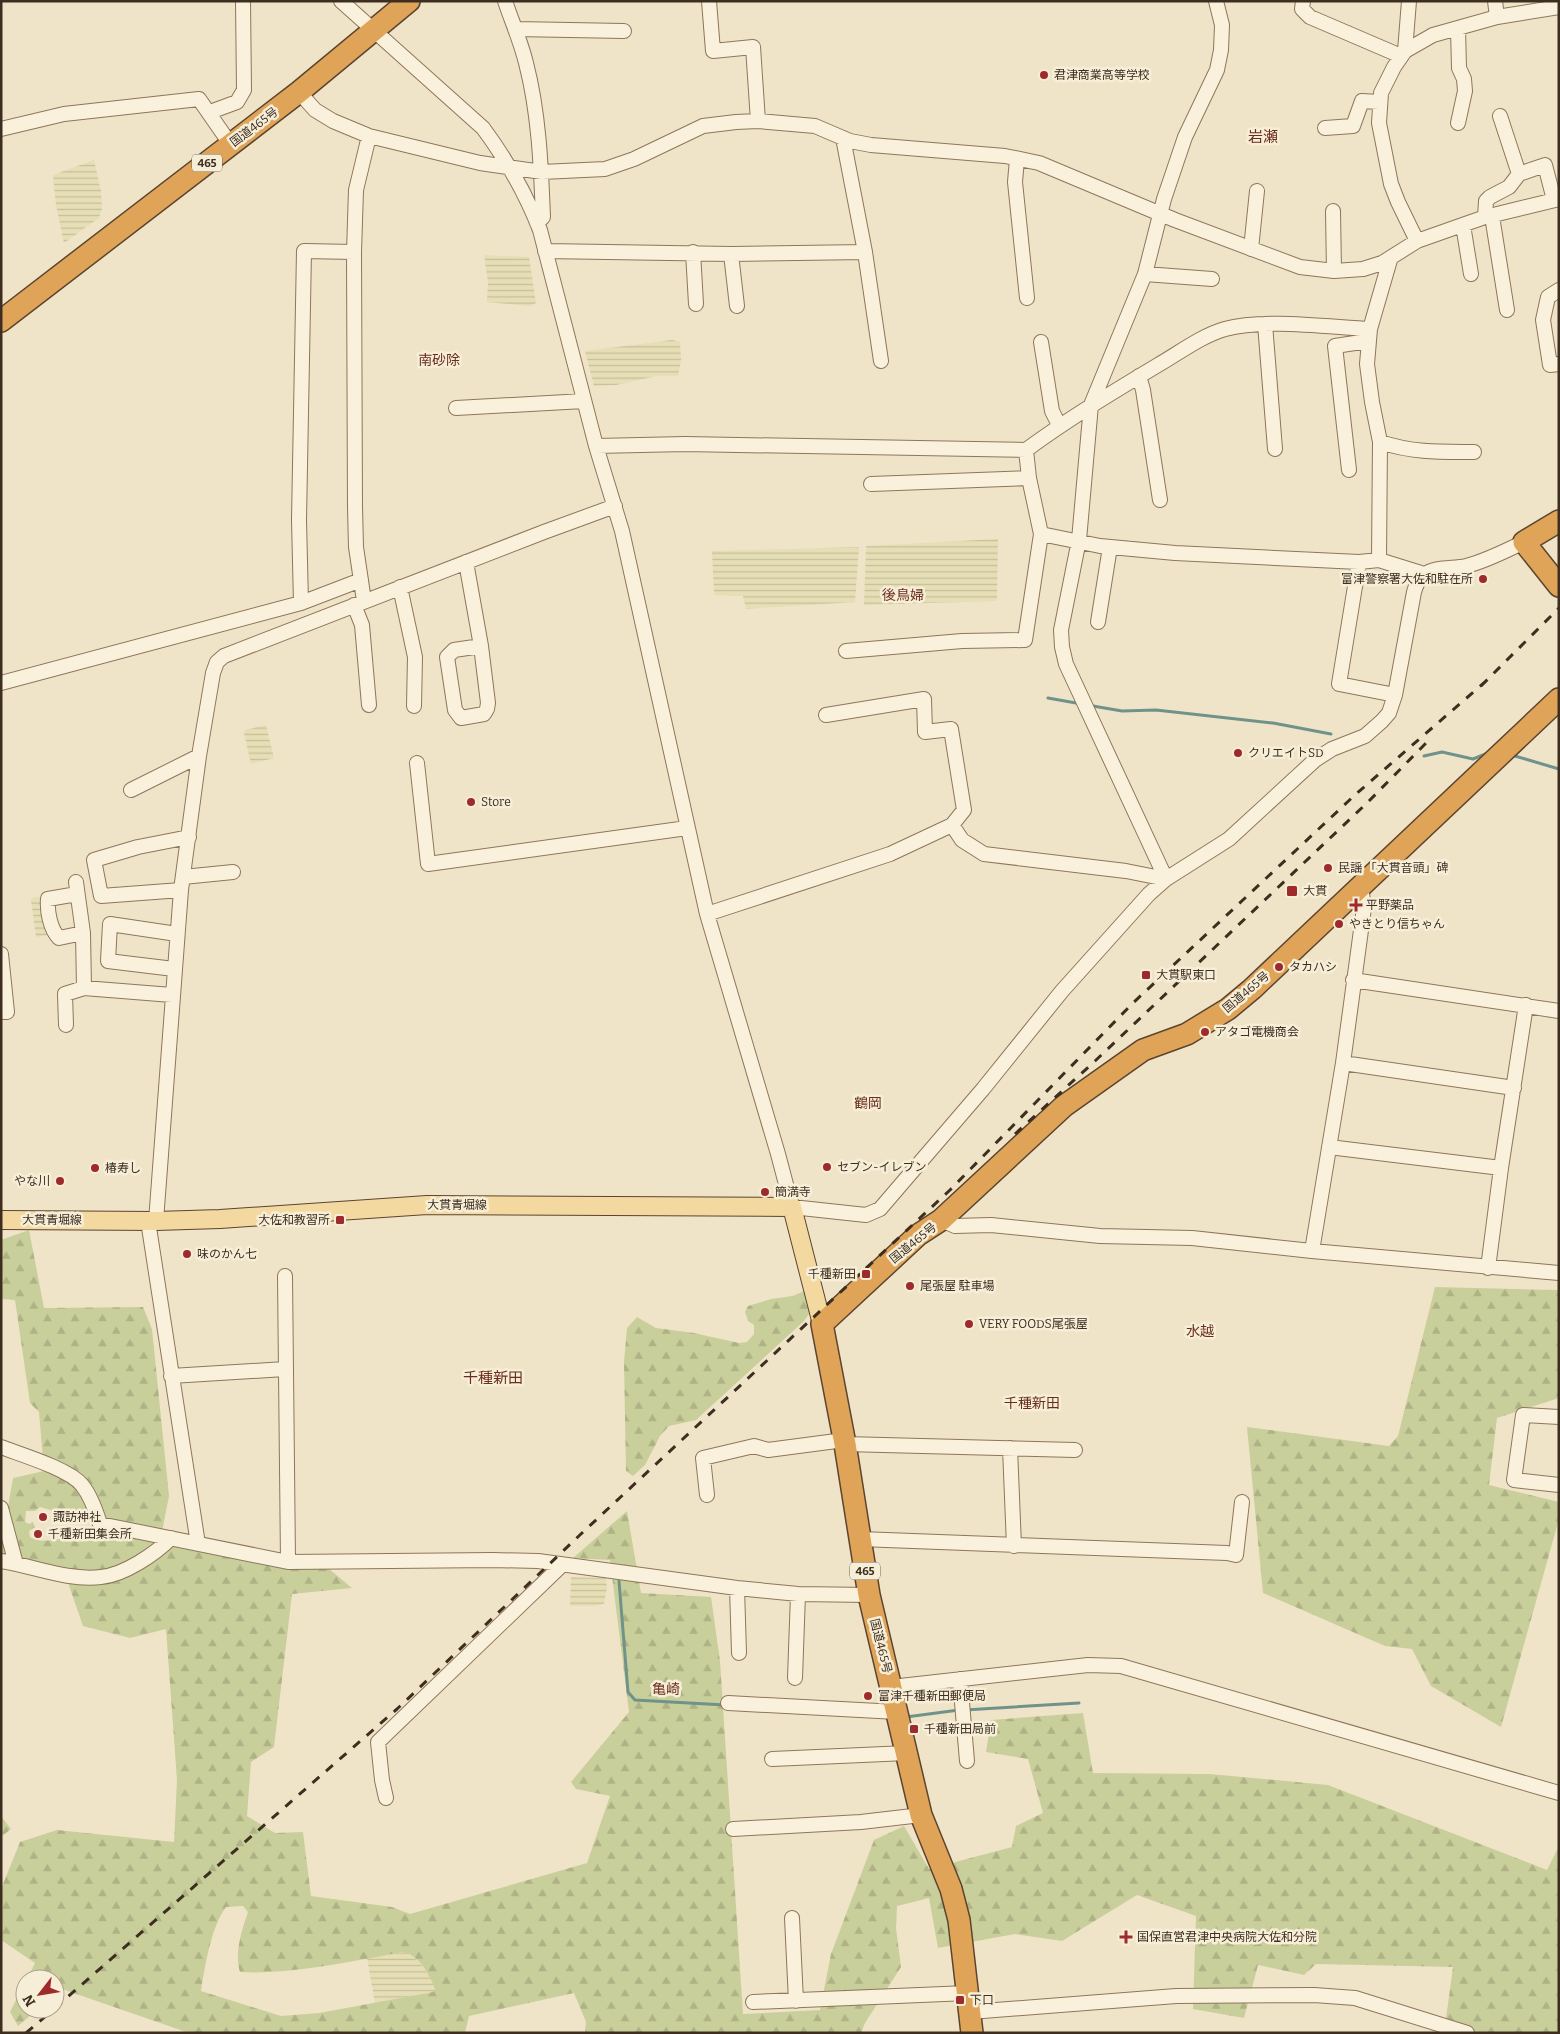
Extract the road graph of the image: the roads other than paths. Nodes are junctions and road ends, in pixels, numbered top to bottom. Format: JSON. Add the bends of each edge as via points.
{"nodes":[{"id":1,"x":243,"y":1,"type":"edge"},
{"id":2,"x":342,"y":1,"type":"edge"},
{"id":3,"x":409,"y":1,"type":"edge"},
{"id":4,"x":505,"y":1,"type":"edge"},
{"id":5,"x":709,"y":1,"type":"edge"},
{"id":6,"x":1216,"y":1,"type":"edge"},
{"id":7,"x":1303,"y":1,"type":"edge"},
{"id":8,"x":1409,"y":1,"type":"edge"},
{"id":9,"x":1495,"y":1,"type":"edge"},
{"id":10,"x":1559,"y":7,"type":"edge"},
{"id":11,"x":1497,"y":17,"type":"junction"},
{"id":12,"x":515,"y":29,"type":"junction"},
{"id":13,"x":1458,"y":29,"type":"junction"},
{"id":14,"x":373,"y":30,"type":"junction"},
{"id":15,"x":624,"y":31,"type":"dead end"},
{"id":16,"x":1403,"y":54,"type":"junction"},
{"id":17,"x":299,"y":92,"type":"junction"},
{"id":18,"x":1379,"y":102,"type":"junction"},
{"id":19,"x":210,"y":112,"type":"junction"},
{"id":20,"x":1500,"y":116,"type":"dead end"},
{"id":21,"x":758,"y":121,"type":"junction"},
{"id":22,"x":1458,"y":123,"type":"dead end"},
{"id":23,"x":1325,"y":128,"type":"dead end"},
{"id":24,"x":1,"y":129,"type":"edge"},
{"id":25,"x":369,"y":136,"type":"junction"},
{"id":26,"x":843,"y":138,"type":"junction"},
{"id":27,"x":231,"y":145,"type":"junction"},
{"id":28,"x":1017,"y":159,"type":"junction"},
{"id":29,"x":508,"y":167,"type":"junction"},
{"id":30,"x":542,"y":172,"type":"junction"},
{"id":31,"x":1519,"y":174,"type":"junction"},
{"id":32,"x":1257,"y":191,"type":"dead end"},
{"id":33,"x":1556,"y":200,"type":"edge"},
{"id":34,"x":1333,"y":211,"type":"dead end"},
{"id":35,"x":1160,"y":213,"type":"junction"},
{"id":36,"x":1489,"y":216,"type":"junction"},
{"id":37,"x":537,"y":223,"type":"junction"},
{"id":38,"x":1463,"y":225,"type":"junction"},
{"id":39,"x":1417,"y":241,"type":"junction"},
{"id":40,"x":1251,"y":249,"type":"junction"},
{"id":41,"x":545,"y":250,"type":"junction"},
{"id":42,"x":354,"y":252,"type":"junction"},
{"id":43,"x":694,"y":252,"type":"junction"},
{"id":44,"x":865,"y":252,"type":"junction"},
{"id":45,"x":731,"y":254,"type":"junction"},
{"id":46,"x":1390,"y":260,"type":"junction"},
{"id":47,"x":1334,"y":271,"type":"junction"},
{"id":48,"x":1145,"y":274,"type":"junction"},
{"id":49,"x":1470,"y":274,"type":"dead end"},
{"id":50,"x":1212,"y":279,"type":"dead end"},
{"id":51,"x":1559,"y":290,"type":"edge"},
{"id":52,"x":1027,"y":298,"type":"dead end"},
{"id":53,"x":696,"y":304,"type":"dead end"},
{"id":54,"x":737,"y":306,"type":"dead end"},
{"id":55,"x":1507,"y":310,"type":"dead end"},
{"id":56,"x":1,"y":321,"type":"edge"},
{"id":57,"x":1265,"y":324,"type":"junction"},
{"id":58,"x":1369,"y":335,"type":"junction"},
{"id":59,"x":1041,"y":342,"type":"dead end"},
{"id":60,"x":881,"y":360,"type":"dead end"},
{"id":61,"x":1559,"y":364,"type":"edge"},
{"id":62,"x":1140,"y":376,"type":"junction"},
{"id":63,"x":584,"y":401,"type":"junction"},
{"id":64,"x":1091,"y":405,"type":"junction"},
{"id":65,"x":456,"y":408,"type":"dead end"},
{"id":66,"x":1059,"y":425,"type":"junction"},
{"id":67,"x":1380,"y":442,"type":"junction"},
{"id":68,"x":596,"y":446,"type":"junction"},
{"id":69,"x":1275,"y":449,"type":"dead end"},
{"id":70,"x":1026,"y":450,"type":"junction"},
{"id":71,"x":1474,"y":452,"type":"dead end"},
{"id":72,"x":1349,"y":470,"type":"dead end"},
{"id":73,"x":1029,"y":478,"type":"junction"},
{"id":74,"x":870,"y":484,"type":"dead end"},
{"id":75,"x":1160,"y":500,"type":"dead end"},
{"id":76,"x":614,"y":506,"type":"junction"},
{"id":77,"x":1559,"y":521,"type":"edge"},
{"id":78,"x":1041,"y":534,"type":"junction"},
{"id":79,"x":1079,"y":540,"type":"junction"},
{"id":80,"x":1524,"y":542,"type":"junction"},
{"id":81,"x":1110,"y":547,"type":"junction"},
{"id":82,"x":1379,"y":560,"type":"junction"},
{"id":83,"x":466,"y":562,"type":"junction"},
{"id":84,"x":1359,"y":562,"type":"junction"},
{"id":85,"x":1424,"y":574,"type":"junction"},
{"id":86,"x":361,"y":580,"type":"junction"},
{"id":87,"x":1559,"y":586,"type":"edge"},
{"id":88,"x":400,"y":587,"type":"junction"},
{"id":89,"x":301,"y":603,"type":"junction"},
{"id":90,"x":359,"y":603,"type":"junction"},
{"id":91,"x":1098,"y":622,"type":"dead end"},
{"id":92,"x":481,"y":646,"type":"junction"},
{"id":93,"x":846,"y":651,"type":"dead end"},
{"id":94,"x":1,"y":683,"type":"edge"},
{"id":95,"x":1395,"y":695,"type":"junction"},
{"id":96,"x":1559,"y":699,"type":"edge"},
{"id":97,"x":369,"y":705,"type":"dead end"},
{"id":98,"x":414,"y":706,"type":"dead end"},
{"id":99,"x":826,"y":715,"type":"dead end"},
{"id":100,"x":199,"y":756,"type":"junction"},
{"id":101,"x":416,"y":763,"type":"dead end"},
{"id":102,"x":131,"y":790,"type":"dead end"},
{"id":103,"x":952,"y":825,"type":"junction"},
{"id":104,"x":687,"y":828,"type":"junction"},
{"id":105,"x":189,"y":837,"type":"junction"},
{"id":106,"x":233,"y":872,"type":"dead end"},
{"id":107,"x":1166,"y":879,"type":"junction"},
{"id":108,"x":182,"y":883,"type":"junction"},
{"id":109,"x":1360,"y":886,"type":"junction"},
{"id":110,"x":707,"y":914,"type":"junction"},
{"id":111,"x":83,"y":932,"type":"junction"},
{"id":112,"x":176,"y":934,"type":"junction"},
{"id":113,"x":1,"y":954,"type":"edge"},
{"id":114,"x":174,"y":969,"type":"junction"},
{"id":115,"x":1353,"y":980,"type":"junction"},
{"id":116,"x":84,"y":988,"type":"junction"},
{"id":117,"x":172,"y":995,"type":"junction"},
{"id":118,"x":1526,"y":1005,"type":"junction"},
{"id":119,"x":1559,"y":1011,"type":"edge"},
{"id":120,"x":1,"y":1012,"type":"edge"},
{"id":121,"x":66,"y":1025,"type":"dead end"},
{"id":122,"x":1343,"y":1063,"type":"junction"},
{"id":123,"x":1514,"y":1088,"type":"junction"},
{"id":124,"x":1329,"y":1147,"type":"junction"},
{"id":125,"x":1501,"y":1168,"type":"junction"},
{"id":126,"x":792,"y":1207,"type":"junction"},
{"id":127,"x":1,"y":1220,"type":"edge"},
{"id":128,"x":941,"y":1220,"type":"junction"},
{"id":129,"x":152,"y":1221,"type":"junction"},
{"id":130,"x":1312,"y":1252,"type":"junction"},
{"id":131,"x":1488,"y":1268,"type":"junction"},
{"id":132,"x":1559,"y":1273,"type":"edge"},
{"id":133,"x":286,"y":1276,"type":"dead end"},
{"id":134,"x":822,"y":1324,"type":"junction"},
{"id":135,"x":285,"y":1368,"type":"junction"},
{"id":136,"x":171,"y":1376,"type":"junction"},
{"id":137,"x":1559,"y":1416,"type":"edge"},
{"id":138,"x":844,"y":1442,"type":"junction"},
{"id":139,"x":1,"y":1447,"type":"edge"},
{"id":140,"x":1010,"y":1448,"type":"junction"},
{"id":141,"x":1075,"y":1450,"type":"dead end"},
{"id":142,"x":1559,"y":1485,"type":"edge"},
{"id":143,"x":707,"y":1495,"type":"dead end"},
{"id":144,"x":1242,"y":1502,"type":"dead end"},
{"id":145,"x":1,"y":1508,"type":"edge"},
{"id":146,"x":171,"y":1538,"type":"junction"},
{"id":147,"x":860,"y":1539,"type":"junction"},
{"id":148,"x":198,"y":1544,"type":"junction"},
{"id":149,"x":1014,"y":1546,"type":"junction"},
{"id":150,"x":1,"y":1562,"type":"edge"},
{"id":151,"x":288,"y":1562,"type":"junction"},
{"id":152,"x":16,"y":1564,"type":"junction"},
{"id":153,"x":562,"y":1565,"type":"junction"},
{"id":154,"x":737,"y":1588,"type":"junction"},
{"id":155,"x":798,"y":1594,"type":"junction"},
{"id":156,"x":869,"y":1595,"type":"junction"},
{"id":157,"x":739,"y":1652,"type":"dead end"},
{"id":158,"x":795,"y":1678,"type":"dead end"},
{"id":159,"x":960,"y":1679,"type":"junction"},
{"id":160,"x":891,"y":1686,"type":"junction"},
{"id":161,"x":728,"y":1703,"type":"dead end"},
{"id":162,"x":897,"y":1712,"type":"junction"},
{"id":163,"x":907,"y":1753,"type":"junction"},
{"id":164,"x":772,"y":1759,"type":"dead end"},
{"id":165,"x":967,"y":1761,"type":"dead end"},
{"id":166,"x":1559,"y":1793,"type":"edge"},
{"id":167,"x":386,"y":1798,"type":"dead end"},
{"id":168,"x":921,"y":1815,"type":"junction"},
{"id":169,"x":734,"y":1829,"type":"dead end"},
{"id":170,"x":792,"y":1918,"type":"dead end"},
{"id":171,"x":796,"y":2001,"type":"junction"},
{"id":172,"x":753,"y":2002,"type":"dead end"},
{"id":173,"x":970,"y":2013,"type":"edge"},
{"id":174,"x":1467,"y":2033,"type":"edge"}],
"edges":[{"from":1,"to":19,"type":"street","via":[[244,90],[237,102]]},
{"from":2,"to":14,"type":"street"},
{"from":3,"to":14,"type":"highway","name":"国道465号","number":"465"},
{"from":4,"to":12,"type":"street"},
{"from":5,"to":21,"type":"street","via":[[713,51],[753,47]]},
{"from":6,"to":35,"type":"street","via":[[1222,25],[1217,70],[1186,137]]},
{"from":7,"to":16,"type":"street","via":[[1302,9],[1310,17]]},
{"from":8,"to":16,"type":"street"},
{"from":9,"to":11,"type":"street"},
{"from":10,"to":11,"type":"street"},
{"from":11,"to":13,"type":"street"},
{"from":12,"to":15,"type":"street"},
{"from":12,"to":30,"type":"street","via":[[530,80]]},
{"from":13,"to":16,"type":"street","via":[[1433,35]]},
{"from":13,"to":22,"type":"street","via":[[1459,68],[1465,91]]},
{"from":14,"to":17,"type":"highway","name":"国道465号","number":"465"},
{"from":14,"to":29,"type":"street","via":[[483,128]]},
{"from":16,"to":18,"type":"street","via":[[1386,79]]},
{"from":17,"to":25,"type":"street","via":[[315,110]]},
{"from":17,"to":27,"type":"highway","name":"国道465号","number":"465"},
{"from":18,"to":23,"type":"street","via":[[1362,101],[1353,126]]},
{"from":18,"to":39,"type":"street","via":[[1379,123],[1391,184]]},
{"from":19,"to":24,"type":"street","via":[[199,99],[64,114]]},
{"from":19,"to":27,"type":"street"},
{"from":20,"to":31,"type":"street"},
{"from":21,"to":26,"type":"street","via":[[816,126]]},
{"from":21,"to":30,"type":"street","via":[[703,126],[605,170]]},
{"from":25,"to":29,"type":"street"},
{"from":25,"to":42,"type":"street","via":[[356,190]]},
{"from":26,"to":28,"type":"street","via":[[897,149]]},
{"from":26,"to":44,"type":"street"},
{"from":27,"to":56,"type":"highway","name":"国道465号","number":"465"},
{"from":28,"to":35,"type":"street","via":[[1039,163]]},
{"from":28,"to":52,"type":"street","via":[[1015,182]]},
{"from":29,"to":30,"type":"street"},
{"from":29,"to":37,"type":"street"},
{"from":30,"to":37,"type":"street","via":[[543,216]]},
{"from":31,"to":33,"type":"street","via":[[1545,165]]},
{"from":31,"to":36,"type":"street","via":[[1510,186],[1486,201]]},
{"from":32,"to":40,"type":"street"},
{"from":33,"to":36,"type":"street"},
{"from":34,"to":47,"type":"street"},
{"from":35,"to":40,"type":"street"},
{"from":35,"to":48,"type":"street"},
{"from":36,"to":38,"type":"street"},
{"from":36,"to":55,"type":"street"},
{"from":37,"to":41,"type":"street"},
{"from":38,"to":39,"type":"street"},
{"from":38,"to":49,"type":"street"},
{"from":39,"to":46,"type":"street"},
{"from":40,"to":47,"type":"street","via":[[1300,267]]},
{"from":41,"to":43,"type":"street"},
{"from":41,"to":63,"type":"street"},
{"from":42,"to":86,"type":"street","via":[[355,506]]},
{"from":42,"to":89,"type":"street","via":[[304,251],[299,520]]},
{"from":43,"to":45,"type":"street"},
{"from":43,"to":53,"type":"street"},
{"from":44,"to":45,"type":"street"},
{"from":44,"to":60,"type":"street"},
{"from":45,"to":54,"type":"street"},
{"from":46,"to":47,"type":"street","via":[[1363,269]]},
{"from":46,"to":58,"type":"street"},
{"from":48,"to":50,"type":"street"},
{"from":48,"to":64,"type":"street"},
{"from":51,"to":61,"type":"street","via":[[1548,297],[1543,320],[1550,365]]},
{"from":57,"to":58,"type":"street"},
{"from":57,"to":62,"type":"street","via":[[1224,329]]},
{"from":57,"to":69,"type":"street"},
{"from":58,"to":67,"type":"street","via":[[1367,364]]},
{"from":58,"to":72,"type":"street","via":[[1335,346]]},
{"from":59,"to":66,"type":"street","via":[[1052,411]]},
{"from":62,"to":64,"type":"street"},
{"from":62,"to":75,"type":"street"},
{"from":63,"to":65,"type":"street"},
{"from":63,"to":68,"type":"street"},
{"from":64,"to":66,"type":"street"},
{"from":64,"to":79,"type":"street"},
{"from":66,"to":70,"type":"street"},
{"from":67,"to":71,"type":"street","via":[[1404,450]]},
{"from":67,"to":82,"type":"street"},
{"from":68,"to":70,"type":"street","via":[[685,444]]},
{"from":68,"to":76,"type":"street"},
{"from":70,"to":73,"type":"street"},
{"from":73,"to":74,"type":"street"},
{"from":73,"to":78,"type":"street"},
{"from":76,"to":83,"type":"street"},
{"from":76,"to":104,"type":"street"},
{"from":77,"to":80,"type":"highway"},
{"from":78,"to":79,"type":"street"},
{"from":78,"to":93,"type":"street","via":[[1025,640],[962,641]]},
{"from":79,"to":81,"type":"street"},
{"from":79,"to":107,"type":"street","via":[[1061,630],[1066,664]]},
{"from":80,"to":85,"type":"street","via":[[1490,558]]},
{"from":80,"to":87,"type":"highway"},
{"from":81,"to":84,"type":"street"},
{"from":81,"to":91,"type":"street"},
{"from":82,"to":84,"type":"street"},
{"from":82,"to":85,"type":"street"},
{"from":83,"to":88,"type":"street"},
{"from":83,"to":92,"type":"street"},
{"from":84,"to":95,"type":"street","via":[[1339,684]]},
{"from":85,"to":95,"type":"street","via":[[1414,592]]},
{"from":86,"to":89,"type":"street"},
{"from":86,"to":90,"type":"street"},
{"from":88,"to":90,"type":"street"},
{"from":88,"to":98,"type":"street","via":[[415,657]]},
{"from":89,"to":94,"type":"street"},
{"from":90,"to":97,"type":"street"},
{"from":90,"to":100,"type":"street","via":[[224,656],[217,662]]},
{"from":92,"to":92,"type":"street","via":[[487,709],[484,714],[461,718],[455,710],[447,657],[454,650]]},
{"from":95,"to":107,"type":"street","via":[[1389,713],[1370,733],[1315,760],[1229,839]]},
{"from":96,"to":109,"type":"highway","name":"国道465号"},
{"from":99,"to":103,"type":"street","via":[[924,700],[925,732],[951,729],[964,810]]},
{"from":100,"to":102,"type":"street"},
{"from":100,"to":105,"type":"street"},
{"from":101,"to":104,"type":"street","via":[[428,864]]},
{"from":103,"to":107,"type":"street","via":[[962,840],[984,854]]},
{"from":103,"to":110,"type":"street","via":[[890,854]]},
{"from":104,"to":110,"type":"street"},
{"from":105,"to":108,"type":"street"},
{"from":105,"to":108,"type":"street","via":[[94,860],[101,896]]},
{"from":106,"to":108,"type":"street"},
{"from":107,"to":126,"type":"street","via":[[1062,991],[880,1209],[866,1214]]},
{"from":108,"to":112,"type":"street"},
{"from":109,"to":115,"type":"street","via":[[1364,908]]},
{"from":109,"to":128,"type":"highway","name":"国道465号","via":[[1228,1009],[1187,1034],[1143,1050],[1064,1106]]},
{"from":110,"to":126,"type":"street"},
{"from":111,"to":111,"type":"street","via":[[59,938],[54,934],[47,908],[48,899],[76,888]]},
{"from":111,"to":116,"type":"street"},
{"from":112,"to":114,"type":"street"},
{"from":112,"to":114,"type":"street","via":[[110,924],[108,961]]},
{"from":113,"to":120,"type":"street","via":[[7,1012]]},
{"from":114,"to":117,"type":"street"},
{"from":115,"to":118,"type":"street"},
{"from":115,"to":122,"type":"street"},
{"from":116,"to":117,"type":"street"},
{"from":116,"to":121,"type":"street","via":[[65,994]]},
{"from":117,"to":129,"type":"street"},
{"from":118,"to":119,"type":"street"},
{"from":118,"to":123,"type":"street"},
{"from":122,"to":123,"type":"street"},
{"from":122,"to":124,"type":"street"},
{"from":123,"to":125,"type":"street"},
{"from":124,"to":125,"type":"street"},
{"from":124,"to":130,"type":"street"},
{"from":125,"to":131,"type":"street"},
{"from":126,"to":129,"type":"main road","name":"大貫青堀線","via":[[427,1205]]},
{"from":126,"to":134,"type":"main road"},
{"from":127,"to":129,"type":"main road","name":"大貫青堀線"},
{"from":128,"to":130,"type":"street","via":[[955,1226],[991,1225],[1100,1236],[1192,1238]]},
{"from":128,"to":134,"type":"highway","name":"国道465号","via":[[918,1235]]},
{"from":129,"to":136,"type":"street"},
{"from":130,"to":131,"type":"street"},
{"from":131,"to":132,"type":"street"},
{"from":133,"to":135,"type":"street"},
{"from":134,"to":138,"type":"highway","name":"国道465号","number":"465"},
{"from":135,"to":136,"type":"street"},
{"from":135,"to":151,"type":"street"},
{"from":136,"to":148,"type":"street"},
{"from":137,"to":142,"type":"street","via":[[1523,1414],[1514,1480]]},
{"from":138,"to":140,"type":"street"},
{"from":138,"to":143,"type":"street","via":[[768,1450],[754,1446],[703,1458]]},
{"from":138,"to":147,"type":"highway","name":"国道465号","number":"465"},
{"from":139,"to":146,"type":"street","via":[[53,1466],[81,1484],[100,1524]]},
{"from":140,"to":141,"type":"street"},
{"from":140,"to":149,"type":"street"},
{"from":144,"to":149,"type":"street","via":[[1236,1555]]},
{"from":145,"to":152,"type":"street"},
{"from":146,"to":148,"type":"street"},
{"from":146,"to":152,"type":"street","via":[[145,1558],[102,1577],[74,1576]]},
{"from":147,"to":149,"type":"street"},
{"from":147,"to":156,"type":"highway","name":"国道465号","number":"465"},
{"from":148,"to":151,"type":"street"},
{"from":150,"to":152,"type":"street"},
{"from":151,"to":153,"type":"street","via":[[493,1560]]},
{"from":153,"to":154,"type":"street"},
{"from":153,"to":167,"type":"street","via":[[378,1742]]},
{"from":154,"to":155,"type":"street"},
{"from":154,"to":157,"type":"street"},
{"from":155,"to":156,"type":"street"},
{"from":155,"to":158,"type":"street"},
{"from":156,"to":160,"type":"highway","name":"国道465号","number":"465"},
{"from":159,"to":160,"type":"street"},
{"from":159,"to":165,"type":"street"},
{"from":159,"to":166,"type":"street","via":[[1088,1665],[1121,1666]]},
{"from":160,"to":162,"type":"highway","name":"国道465号","number":"465"},
{"from":161,"to":162,"type":"street"},
{"from":162,"to":163,"type":"highway","name":"国道465号","number":"465"},
{"from":163,"to":164,"type":"street"},
{"from":163,"to":168,"type":"highway","name":"国道465号","number":"465"},
{"from":168,"to":169,"type":"street","via":[[861,1822]]},
{"from":168,"to":173,"type":"highway","name":"国道465号","number":"465","via":[[951,1888],[959,1920]]},
{"from":170,"to":171,"type":"street"},
{"from":171,"to":172,"type":"street"},
{"from":171,"to":173,"type":"street"},
{"from":173,"to":174,"type":"street","via":[[1176,1996],[1314,1995],[1355,1998]]}]}
